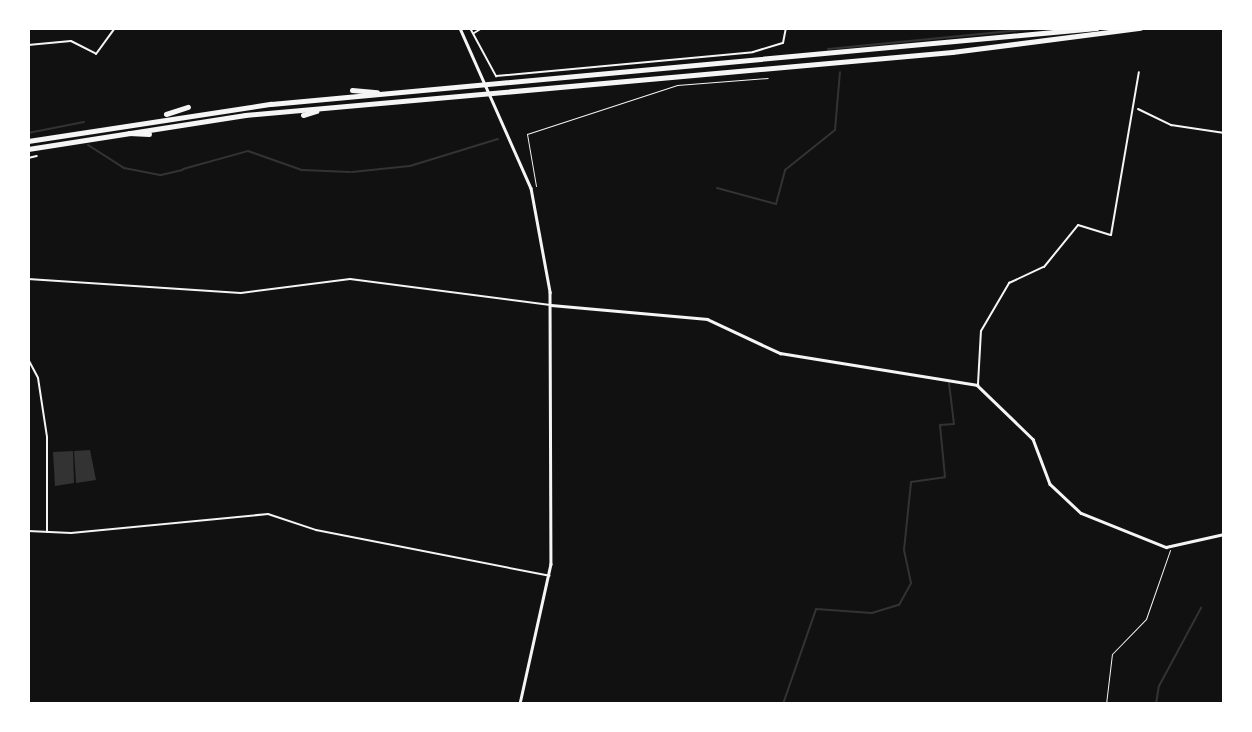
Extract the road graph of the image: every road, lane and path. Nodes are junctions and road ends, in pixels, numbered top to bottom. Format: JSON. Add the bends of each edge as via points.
{"nodes":[{"id":1,"x":115,"y":28,"type":"edge"},
{"id":2,"x":460,"y":28,"type":"edge"},
{"id":3,"x":470,"y":28,"type":"edge"},
{"id":4,"x":482,"y":28,"type":"edge"},
{"id":5,"x":786,"y":28,"type":"edge"},
{"id":6,"x":1097,"y":28,"type":"edge"},
{"id":7,"x":1140,"y":28,"type":"edge"},
{"id":8,"x":473,"y":33,"type":"junction"},
{"id":9,"x":28,"y":45,"type":"edge"},
{"id":10,"x":1139,"y":72,"type":"dead end"},
{"id":11,"x":768,"y":78,"type":"dead end"},
{"id":12,"x":352,"y":90,"type":"dead end"},
{"id":13,"x":390,"y":93,"type":"junction"},
{"id":14,"x":342,"y":105,"type":"junction"},
{"id":15,"x":188,"y":107,"type":"dead end"},
{"id":16,"x":1136,"y":109,"type":"junction"},
{"id":17,"x":303,"y":115,"type":"dead end"},
{"id":18,"x":149,"y":120,"type":"junction"},
{"id":19,"x":108,"y":133,"type":"junction"},
{"id":20,"x":1224,"y":133,"type":"edge"},
{"id":21,"x":149,"y":134,"type":"dead end"},
{"id":22,"x":28,"y":141,"type":"edge"},
{"id":23,"x":28,"y":149,"type":"edge"},
{"id":24,"x":37,"y":156,"type":"dead end"},
{"id":25,"x":28,"y":158,"type":"edge"},
{"id":26,"x":531,"y":188,"type":"junction"},
{"id":27,"x":28,"y":279,"type":"edge"},
{"id":28,"x":551,"y":305,"type":"junction"},
{"id":29,"x":28,"y":359,"type":"edge"},
{"id":30,"x":977,"y":385,"type":"junction"},
{"id":31,"x":28,"y":531,"type":"edge"},
{"id":32,"x":47,"y":532,"type":"junction"},
{"id":33,"x":1224,"y":534,"type":"edge"},
{"id":34,"x":1171,"y":547,"type":"junction"},
{"id":35,"x":550,"y":576,"type":"junction"},
{"id":36,"x":520,"y":704,"type":"edge"},
{"id":37,"x":1106,"y":704,"type":"edge"}],
"edges":[{"from":1,"to":9,"type":"street","via":[[96,54],[71,41]]},
{"from":2,"to":26,"type":"street"},
{"from":3,"to":8,"type":"street"},
{"from":4,"to":8,"type":"street"},
{"from":5,"to":8,"type":"street","via":[[783,43],[752,52],[496,76]]},
{"from":6,"to":13,"type":"highway"},
{"from":7,"to":14,"type":"highway","via":[[952,52]]},
{"from":10,"to":16,"type":"street"},
{"from":11,"to":26,"type":"path","via":[[677,85],[527,134],[538,182]]},
{"from":12,"to":13,"type":"highway"},
{"from":13,"to":18,"type":"highway"},
{"from":14,"to":17,"type":"highway"},
{"from":14,"to":19,"type":"highway"},
{"from":15,"to":18,"type":"highway"},
{"from":16,"to":20,"type":"street","via":[[1171,125]]},
{"from":16,"to":30,"type":"street","via":[[1111,236],[1078,225],[1044,267],[1009,283],[981,331]]},
{"from":18,"to":22,"type":"highway"},
{"from":19,"to":21,"type":"highway"},
{"from":19,"to":23,"type":"highway"},
{"from":24,"to":25,"type":"street"},
{"from":26,"to":28,"type":"street"},
{"from":27,"to":28,"type":"street","via":[[241,293],[350,279]]},
{"from":28,"to":30,"type":"street","via":[[694,316],[780,353]]},
{"from":28,"to":35,"type":"street"},
{"from":29,"to":32,"type":"street","via":[[38,378],[47,432]]},
{"from":30,"to":34,"type":"street","via":[[1033,439],[1050,484],[1072,507],[1102,525]]},
{"from":31,"to":32,"type":"street"},
{"from":32,"to":35,"type":"street","via":[[268,514],[316,530]]},
{"from":33,"to":34,"type":"street"},
{"from":34,"to":37,"type":"path","via":[[1146,619],[1112,654]]},
{"from":35,"to":36,"type":"street"}]}
